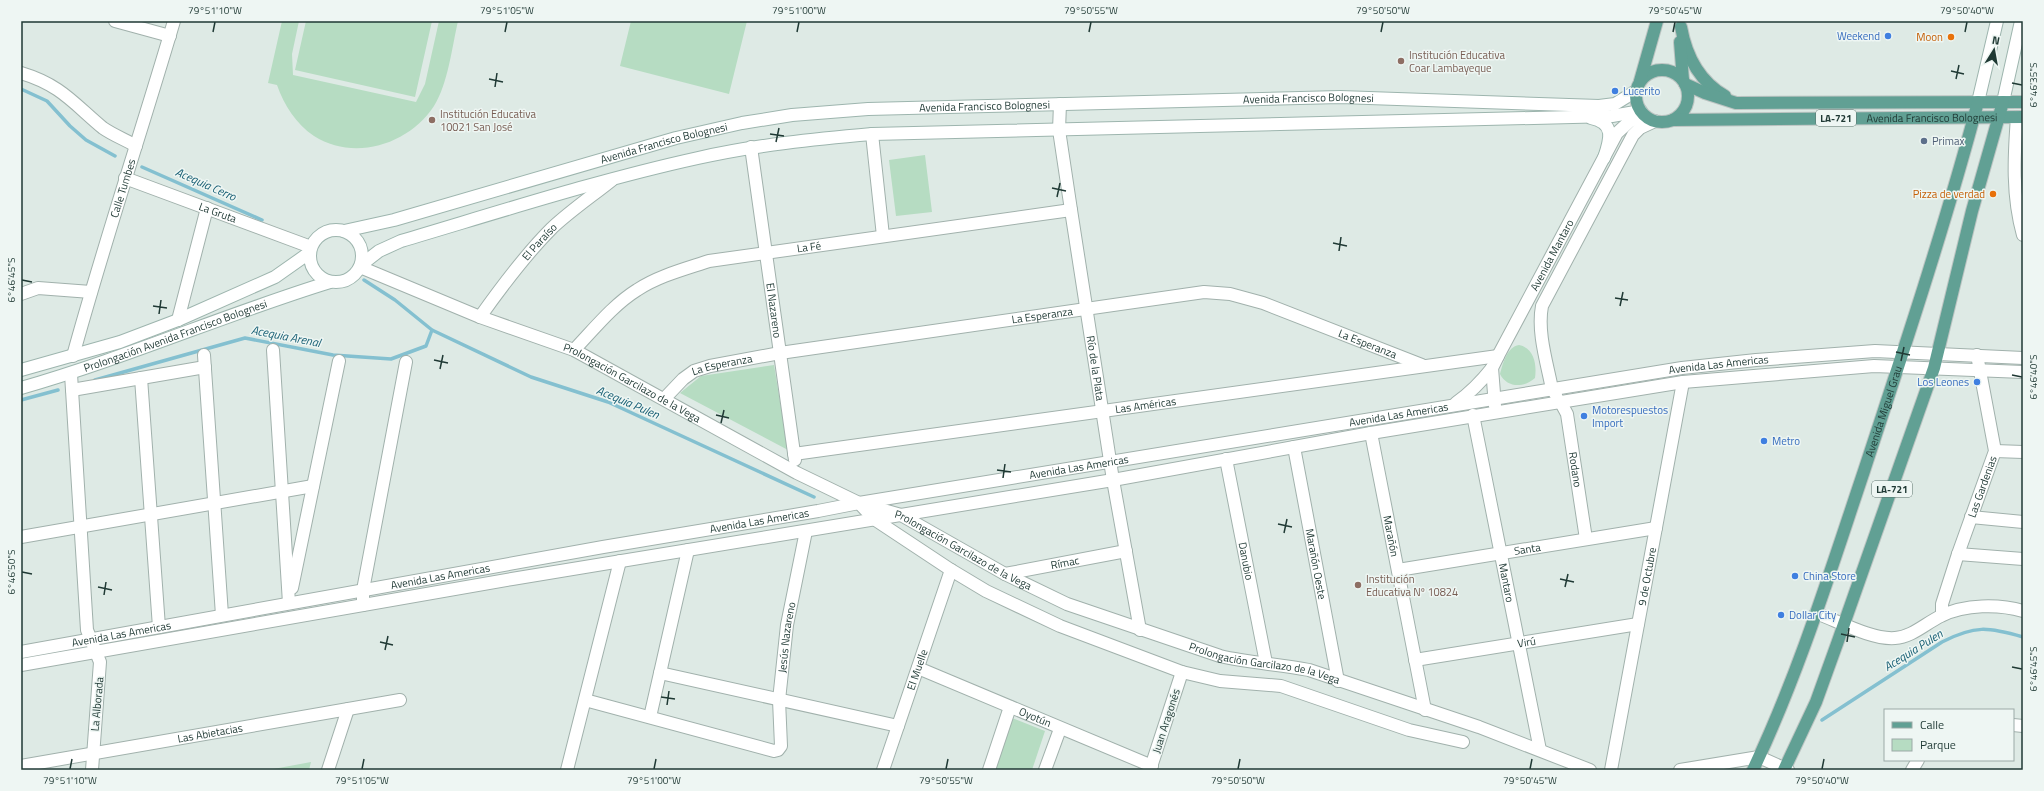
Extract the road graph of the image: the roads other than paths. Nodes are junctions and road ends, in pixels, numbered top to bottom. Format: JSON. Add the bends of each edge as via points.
{"nodes":[{"id":1,"x":115,"y":21,"type":"edge"},
{"id":2,"x":174,"y":21,"type":"edge"},
{"id":3,"x":1657,"y":21,"type":"edge"},
{"id":4,"x":1997,"y":21,"type":"edge"},
{"id":5,"x":2021,"y":21,"type":"edge"},
{"id":6,"x":1681,"y":24,"type":"edge"},
{"id":7,"x":170,"y":36,"type":"junction"},
{"id":8,"x":21,"y":73,"type":"edge"},
{"id":9,"x":1684,"y":82,"type":"junction"},
{"id":10,"x":1638,"y":86,"type":"junction"},
{"id":11,"x":1978,"y":102,"type":"junction"},
{"id":12,"x":2003,"y":102,"type":"junction"},
{"id":13,"x":2023,"y":102,"type":"edge"},
{"id":14,"x":1736,"y":103,"type":"junction"},
{"id":15,"x":1060,"y":104,"type":"junction"},
{"id":16,"x":1642,"y":113,"type":"junction"},
{"id":17,"x":1580,"y":117,"type":"junction"},
{"id":18,"x":1974,"y":117,"type":"junction"},
{"id":19,"x":1999,"y":117,"type":"junction"},
{"id":20,"x":2020,"y":117,"type":"edge"},
{"id":21,"x":1673,"y":120,"type":"junction"},
{"id":22,"x":1655,"y":121,"type":"junction"},
{"id":23,"x":1059,"y":130,"type":"junction"},
{"id":24,"x":872,"y":134,"type":"junction"},
{"id":25,"x":136,"y":146,"type":"junction"},
{"id":26,"x":751,"y":147,"type":"junction"},
{"id":27,"x":1604,"y":158,"type":"junction"},
{"id":28,"x":125,"y":178,"type":"junction"},
{"id":29,"x":612,"y":180,"type":"junction"},
{"id":30,"x":207,"y":208,"type":"junction"},
{"id":31,"x":1071,"y":210,"type":"junction"},
{"id":32,"x":344,"y":231,"type":"junction"},
{"id":33,"x":2023,"y":235,"type":"edge"},
{"id":34,"x":883,"y":236,"type":"junction"},
{"id":35,"x":310,"y":250,"type":"junction"},
{"id":36,"x":766,"y":253,"type":"junction"},
{"id":37,"x":360,"y":266,"type":"junction"},
{"id":38,"x":330,"y":282,"type":"junction"},
{"id":39,"x":91,"y":292,"type":"junction"},
{"id":40,"x":21,"y":294,"type":"edge"},
{"id":41,"x":1086,"y":309,"type":"junction"},
{"id":42,"x":480,"y":317,"type":"junction"},
{"id":43,"x":178,"y":320,"type":"junction"},
{"id":44,"x":1516,"y":322,"type":"junction"},
{"id":45,"x":1542,"y":331,"type":"junction"},
{"id":46,"x":273,"y":350,"type":"dead end"},
{"id":47,"x":574,"y":350,"type":"junction"},
{"id":48,"x":1903,"y":352,"type":"junction"},
{"id":49,"x":780,"y":353,"type":"junction"},
{"id":50,"x":1938,"y":353,"type":"junction"},
{"id":51,"x":204,"y":355,"type":"dead end"},
{"id":52,"x":1977,"y":355,"type":"junction"},
{"id":53,"x":73,"y":356,"type":"junction"},
{"id":54,"x":1498,"y":356,"type":"junction"},
{"id":55,"x":2023,"y":358,"type":"edge"},
{"id":56,"x":339,"y":361,"type":"dead end"},
{"id":57,"x":406,"y":362,"type":"dead end"},
{"id":58,"x":1422,"y":365,"type":"junction"},
{"id":59,"x":205,"y":367,"type":"junction"},
{"id":60,"x":1898,"y":367,"type":"junction"},
{"id":61,"x":1492,"y":368,"type":"junction"},
{"id":62,"x":1934,"y":368,"type":"junction"},
{"id":63,"x":1980,"y":369,"type":"junction"},
{"id":64,"x":21,"y":370,"type":"edge"},
{"id":65,"x":2023,"y":372,"type":"edge"},
{"id":66,"x":71,"y":374,"type":"junction"},
{"id":67,"x":141,"y":378,"type":"junction"},
{"id":68,"x":1682,"y":382,"type":"junction"},
{"id":69,"x":21,"y":388,"type":"edge"},
{"id":70,"x":1552,"y":389,"type":"junction"},
{"id":71,"x":72,"y":390,"type":"junction"},
{"id":72,"x":1494,"y":398,"type":"junction"},
{"id":73,"x":664,"y":399,"type":"junction"},
{"id":74,"x":1560,"y":401,"type":"junction"},
{"id":75,"x":1454,"y":404,"type":"junction"},
{"id":76,"x":1102,"y":410,"type":"junction"},
{"id":77,"x":1495,"y":412,"type":"junction"},
{"id":78,"x":1473,"y":415,"type":"junction"},
{"id":79,"x":1371,"y":433,"type":"junction"},
{"id":80,"x":1294,"y":447,"type":"junction"},
{"id":81,"x":1995,"y":451,"type":"junction"},
{"id":82,"x":2023,"y":452,"type":"edge"},
{"id":83,"x":794,"y":454,"type":"junction"},
{"id":84,"x":1226,"y":459,"type":"junction"},
{"id":85,"x":1110,"y":461,"type":"junction"},
{"id":86,"x":797,"y":473,"type":"junction"},
{"id":87,"x":1113,"y":480,"type":"junction"},
{"id":88,"x":313,"y":486,"type":"junction"},
{"id":89,"x":280,"y":492,"type":"junction"},
{"id":90,"x":215,"y":503,"type":"junction"},
{"id":91,"x":859,"y":503,"type":"junction"},
{"id":92,"x":150,"y":514,"type":"junction"},
{"id":93,"x":901,"y":515,"type":"junction"},
{"id":94,"x":1971,"y":517,"type":"junction"},
{"id":95,"x":874,"y":519,"type":"junction"},
{"id":96,"x":2023,"y":522,"type":"edge"},
{"id":97,"x":81,"y":526,"type":"junction"},
{"id":98,"x":1656,"y":528,"type":"junction"},
{"id":99,"x":806,"y":531,"type":"junction"},
{"id":100,"x":21,"y":536,"type":"edge"},
{"id":101,"x":1586,"y":539,"type":"junction"},
{"id":102,"x":688,"y":550,"type":"junction"},
{"id":103,"x":1126,"y":551,"type":"junction"},
{"id":104,"x":1501,"y":553,"type":"junction"},
{"id":105,"x":1958,"y":554,"type":"junction"},
{"id":106,"x":2023,"y":559,"type":"edge"},
{"id":107,"x":620,"y":561,"type":"junction"},
{"id":108,"x":951,"y":570,"type":"junction"},
{"id":109,"x":1398,"y":570,"type":"junction"},
{"id":110,"x":1005,"y":574,"type":"junction"},
{"id":111,"x":363,"y":590,"type":"junction"},
{"id":112,"x":289,"y":603,"type":"junction"},
{"id":113,"x":363,"y":605,"type":"junction"},
{"id":114,"x":2023,"y":612,"type":"edge"},
{"id":115,"x":1816,"y":613,"type":"junction"},
{"id":116,"x":222,"y":615,"type":"junction"},
{"id":117,"x":1942,"y":615,"type":"junction"},
{"id":118,"x":1638,"y":624,"type":"junction"},
{"id":119,"x":1845,"y":624,"type":"junction"},
{"id":120,"x":159,"y":627,"type":"junction"},
{"id":121,"x":1140,"y":630,"type":"junction"},
{"id":122,"x":92,"y":639,"type":"junction"},
{"id":123,"x":1518,"y":642,"type":"junction"},
{"id":124,"x":97,"y":651,"type":"junction"},
{"id":125,"x":21,"y":652,"type":"edge"},
{"id":126,"x":1415,"y":660,"type":"junction"},
{"id":127,"x":1266,"y":663,"type":"junction"},
{"id":128,"x":21,"y":665,"type":"edge"},
{"id":129,"x":918,"y":668,"type":"junction"},
{"id":130,"x":1182,"y":672,"type":"junction"},
{"id":131,"x":660,"y":673,"type":"junction"},
{"id":132,"x":1338,"y":681,"type":"junction"},
{"id":133,"x":400,"y":700,"type":"dead end"},
{"id":134,"x":585,"y":700,"type":"junction"},
{"id":135,"x":779,"y":700,"type":"junction"},
{"id":136,"x":1010,"y":707,"type":"junction"},
{"id":137,"x":348,"y":709,"type":"junction"},
{"id":138,"x":1425,"y":710,"type":"junction"},
{"id":139,"x":650,"y":717,"type":"junction"},
{"id":140,"x":898,"y":726,"type":"junction"},
{"id":141,"x":1060,"y":729,"type":"junction"},
{"id":142,"x":1463,"y":742,"type":"dead end"},
{"id":143,"x":1540,"y":750,"type":"junction"},
{"id":144,"x":93,"y":753,"type":"junction"},
{"id":145,"x":1759,"y":757,"type":"junction"},
{"id":146,"x":1917,"y":761,"type":"edge"},
{"id":147,"x":21,"y":766,"type":"edge"},
{"id":148,"x":1151,"y":768,"type":"edge"},
{"id":149,"x":92,"y":770,"type":"edge"},
{"id":150,"x":328,"y":770,"type":"edge"},
{"id":151,"x":567,"y":770,"type":"edge"},
{"id":152,"x":883,"y":770,"type":"edge"},
{"id":153,"x":989,"y":770,"type":"edge"},
{"id":154,"x":1045,"y":770,"type":"edge"},
{"id":155,"x":1590,"y":770,"type":"edge"},
{"id":156,"x":1611,"y":770,"type":"edge"},
{"id":157,"x":1680,"y":770,"type":"edge"},
{"id":158,"x":1753,"y":770,"type":"edge"},
{"id":159,"x":1786,"y":770,"type":"edge"},
{"id":160,"x":1912,"y":770,"type":"edge"}],
"edges":[{"from":1,"to":7,"type":"street"},
{"from":2,"to":7,"type":"street","name":"Calle Tumbes"},
{"from":3,"to":10,"type":"main road"},
{"from":4,"to":11,"type":"street","name":"Avenida Miguel Grau"},
{"from":5,"to":12,"type":"street"},
{"from":6,"to":9,"type":"main road","via":[[1680,53]]},
{"from":6,"to":14,"type":"main road","via":[[1685,46],[1693,64],[1709,84]]},
{"from":7,"to":25,"type":"street","name":"Calle Tumbes"},
{"from":8,"to":25,"type":"street","via":[[55,87],[104,128]]},
{"from":9,"to":10,"type":"main road","number":"LA-721","via":[[1670,71],[1663,70],[1648,74]]},
{"from":9,"to":14,"type":"main road","name":"Avenida Francisco Bolognesi","number":"LA-721","via":[[1705,93]]},
{"from":9,"to":21,"type":"main road","via":[[1687,91],[1686,105]]},
{"from":10,"to":15,"type":"street","name":"Avenida Francisco Bolognesi","via":[[1615,104],[1598,106],[1340,97]]},
{"from":10,"to":16,"type":"main road","via":[[1636,102]]},
{"from":11,"to":12,"type":"main road","name":"Avenida Francisco Bolognesi","number":"LA-721"},
{"from":11,"to":14,"type":"main road","name":"Avenida Francisco Bolognesi","number":"LA-721"},
{"from":11,"to":18,"type":"main road","name":"Avenida Miguel Grau","number":"LA-721"},
{"from":12,"to":13,"type":"main road","name":"Avenida Francisco Bolognesi"},
{"from":12,"to":19,"type":"main road","number":"LA-721"},
{"from":15,"to":23,"type":"street","name":"Río de la Plata"},
{"from":15,"to":32,"type":"street","name":"Avenida Francisco Bolognesi","via":[[868,108],[792,115],[742,123],[676,138],[394,220]]},
{"from":16,"to":17,"type":"street","name":"Avenida Francisco Bolognesi"},
{"from":16,"to":22,"type":"main road"},
{"from":16,"to":27,"type":"street","name":"Avenida Mantaro","via":[[1620,130]]},
{"from":17,"to":23,"type":"street","name":"Avenida Francisco Bolognesi"},
{"from":17,"to":27,"type":"street","via":[[1604,123],[1609,130]]},
{"from":18,"to":19,"type":"main road","name":"Avenida Francisco Bolognesi","number":"LA-721"},
{"from":18,"to":21,"type":"main road","name":"Avenida Francisco Bolognesi","number":"LA-721"},
{"from":18,"to":48,"type":"main road","name":"Avenida Miguel Grau","number":"LA-721"},
{"from":19,"to":20,"type":"main road","name":"Avenida Francisco Bolognesi"},
{"from":19,"to":50,"type":"main road","number":"LA-721","via":[[1972,211]]},
{"from":20,"to":33,"type":"street","via":[[2014,163],[2015,194]]},
{"from":21,"to":22,"type":"main road","number":"LA-721"},
{"from":22,"to":45,"type":"street","name":"Avenida Mantaro","via":[[1640,128],[1633,135],[1542,306]]},
{"from":23,"to":24,"type":"street","name":"Avenida Francisco Bolognesi"},
{"from":23,"to":31,"type":"street","name":"Río de la Plata"},
{"from":24,"to":26,"type":"street","name":"Avenida Francisco Bolognesi"},
{"from":24,"to":34,"type":"street"},
{"from":25,"to":28,"type":"street","name":"Calle Tumbes"},
{"from":26,"to":29,"type":"street","name":"Avenida Francisco Bolognesi","via":[[653,168]]},
{"from":26,"to":36,"type":"street","name":"El Nazareno"},
{"from":27,"to":44,"type":"street","name":"Avenida Mantaro"},
{"from":28,"to":30,"type":"street","name":"La Gruta"},
{"from":28,"to":39,"type":"street","name":"Calle Tumbes"},
{"from":29,"to":37,"type":"street","name":"Avenida Francisco Bolognesi","via":[[401,241],[379,251]]},
{"from":29,"to":42,"type":"street","name":"El Paraíso","via":[[553,227],[532,248]]},
{"from":30,"to":35,"type":"street","name":"La Gruta"},
{"from":30,"to":43,"type":"street"},
{"from":31,"to":34,"type":"street","name":"La Fé"},
{"from":31,"to":41,"type":"street","name":"Río de la Plata"},
{"from":32,"to":35,"type":"street","via":[[328,231],[320,235]]},
{"from":32,"to":37,"type":"street","via":[[357,241],[362,252]]},
{"from":34,"to":36,"type":"street","name":"La Fé"},
{"from":35,"to":38,"type":"street","via":[[309,261],[317,275]]},
{"from":35,"to":43,"type":"street","name":"Prolongación Avenida Francisco Bolognesi","via":[[293,266],[261,284]]},
{"from":36,"to":47,"type":"street","name":"La Fé","via":[[709,261],[637,289],[613,309]]},
{"from":36,"to":49,"type":"street","name":"El Nazareno"},
{"from":37,"to":38,"type":"street","via":[[348,280]]},
{"from":37,"to":42,"type":"street","name":"Prolongación Garcilazo de la Vega"},
{"from":38,"to":66,"type":"street","name":"Prolongación Avenida Francisco Bolognesi"},
{"from":39,"to":40,"type":"street","via":[[38,288]]},
{"from":39,"to":53,"type":"street","name":"Calle Tumbes"},
{"from":41,"to":49,"type":"street","name":"La Esperanza"},
{"from":41,"to":58,"type":"street","name":"La Esperanza","via":[[1204,292],[1230,294],[1263,303]]},
{"from":41,"to":76,"type":"street","name":"Río de la Plata"},
{"from":42,"to":47,"type":"street","name":"Prolongación Garcilazo de la Vega"},
{"from":43,"to":53,"type":"street","name":"Prolongación Avenida Francisco Bolognesi"},
{"from":44,"to":45,"type":"street","via":[[1528,319],[1539,325]]},
{"from":44,"to":54,"type":"street","name":"Avenida Mantaro"},
{"from":45,"to":70,"type":"street","name":"Avenida Mantaro"},
{"from":46,"to":89,"type":"street"},
{"from":47,"to":73,"type":"street","name":"Prolongación Garcilazo de la Vega"},
{"from":48,"to":50,"type":"street","name":"Avenida Las Americas"},
{"from":48,"to":60,"type":"main road","name":"Avenida Miguel Grau","number":"LA-721"},
{"from":48,"to":70,"type":"street","name":"Avenida Las Americas","via":[[1875,351],[1741,361]]},
{"from":49,"to":73,"type":"street","name":"La Esperanza","via":[[694,371]]},
{"from":49,"to":83,"type":"street","name":"El Nazareno"},
{"from":50,"to":52,"type":"street","name":"Avenida Las Americas"},
{"from":50,"to":62,"type":"main road","number":"LA-721"},
{"from":51,"to":59,"type":"street"},
{"from":52,"to":55,"type":"street","name":"Avenida Las Americas"},
{"from":52,"to":63,"type":"street","name":"Las Gardenias"},
{"from":53,"to":64,"type":"street","name":"Prolongación Avenida Francisco Bolognesi"},
{"from":54,"to":58,"type":"street","name":"Las Américas"},
{"from":54,"to":61,"type":"street","name":"Avenida Mantaro"},
{"from":56,"to":88,"type":"street"},
{"from":57,"to":111,"type":"street"},
{"from":58,"to":76,"type":"street","name":"Las Américas"},
{"from":59,"to":67,"type":"street"},
{"from":59,"to":90,"type":"street"},
{"from":60,"to":62,"type":"street","name":"Avenida Las Americas"},
{"from":60,"to":68,"type":"street","name":"Avenida Las Americas","via":[[1874,366]]},
{"from":60,"to":115,"type":"main road","name":"Avenida Miguel Grau","number":"LA-721"},
{"from":61,"to":72,"type":"street"},
{"from":61,"to":75,"type":"street","name":"Avenida Mantaro","via":[[1467,396]]},
{"from":62,"to":63,"type":"street","name":"Avenida Las Americas"},
{"from":62,"to":119,"type":"main road","number":"LA-721"},
{"from":63,"to":65,"type":"street","name":"Avenida Las Americas"},
{"from":63,"to":81,"type":"street","name":"Las Gardenias"},
{"from":66,"to":69,"type":"street","name":"Prolongación Avenida Francisco Bolognesi"},
{"from":66,"to":71,"type":"street","name":"La Alborada"},
{"from":67,"to":71,"type":"street"},
{"from":67,"to":92,"type":"street"},
{"from":68,"to":74,"type":"street","name":"Avenida Las Americas"},
{"from":68,"to":98,"type":"street","name":"9 de Octubre"},
{"from":70,"to":72,"type":"street","name":"Avenida Las Americas"},
{"from":70,"to":74,"type":"street","name":"Avenida Mantaro"},
{"from":71,"to":97,"type":"street","name":"La Alborada"},
{"from":72,"to":75,"type":"street","name":"Avenida Las Americas"},
{"from":72,"to":77,"type":"street"},
{"from":73,"to":86,"type":"street","name":"Prolongación Garcilazo de la Vega"},
{"from":74,"to":77,"type":"street","name":"Avenida Las Americas"},
{"from":74,"to":101,"type":"street","name":"Rodano","via":[[1567,414]]},
{"from":75,"to":85,"type":"street","name":"Avenida Las Americas"},
{"from":76,"to":83,"type":"street","name":"Las Américas"},
{"from":76,"to":85,"type":"street","name":"Río de la Plata"},
{"from":77,"to":78,"type":"street","name":"Avenida Las Americas"},
{"from":78,"to":79,"type":"street","name":"Avenida Las Americas"},
{"from":78,"to":104,"type":"street","name":"Mantaro"},
{"from":79,"to":80,"type":"street","name":"Avenida Las Americas"},
{"from":79,"to":109,"type":"street","name":"Marañón"},
{"from":80,"to":84,"type":"street","name":"Avenida Las Americas"},
{"from":80,"to":132,"type":"street","name":"Marañón Oeste"},
{"from":81,"to":82,"type":"street"},
{"from":81,"to":94,"type":"street","name":"Las Gardenias"},
{"from":83,"to":86,"type":"street","name":"El Nazareno"},
{"from":84,"to":87,"type":"street","name":"Avenida Las Americas"},
{"from":84,"to":127,"type":"street","name":"Danubio"},
{"from":85,"to":87,"type":"street","name":"Río de la Plata"},
{"from":85,"to":91,"type":"street","name":"Avenida Las Americas"},
{"from":86,"to":91,"type":"street","name":"Prolongación Garcilazo de la Vega"},
{"from":87,"to":93,"type":"street","name":"Avenida Las Americas"},
{"from":87,"to":103,"type":"street","name":"Río de la Plata"},
{"from":88,"to":89,"type":"street"},
{"from":88,"to":112,"type":"street"},
{"from":89,"to":90,"type":"street"},
{"from":89,"to":112,"type":"street"},
{"from":90,"to":92,"type":"street"},
{"from":90,"to":116,"type":"street"},
{"from":91,"to":93,"type":"street","name":"Prolongación Garcilazo de la Vega"},
{"from":91,"to":95,"type":"street"},
{"from":91,"to":111,"type":"street","name":"Avenida Las Americas"},
{"from":92,"to":97,"type":"street"},
{"from":92,"to":120,"type":"street"},
{"from":93,"to":95,"type":"street","name":"Avenida Las Americas"},
{"from":93,"to":110,"type":"street","name":"Prolongación Garcilazo de la Vega"},
{"from":94,"to":96,"type":"street"},
{"from":94,"to":105,"type":"street","name":"Las Gardenias"},
{"from":95,"to":99,"type":"street","name":"Avenida Las Americas"},
{"from":95,"to":108,"type":"street"},
{"from":97,"to":100,"type":"street"},
{"from":97,"to":122,"type":"street","name":"La Alborada","via":[[87,630]]},
{"from":98,"to":101,"type":"street","name":"Santa"},
{"from":98,"to":118,"type":"street","name":"9 de Octubre"},
{"from":99,"to":102,"type":"street","name":"Avenida Las Americas"},
{"from":99,"to":135,"type":"street","name":"Jesús Nazareno","via":[[787,625]]},
{"from":101,"to":104,"type":"street","name":"Santa"},
{"from":102,"to":107,"type":"street","name":"Avenida Las Americas"},
{"from":102,"to":131,"type":"street"},
{"from":103,"to":110,"type":"street","name":"Rímac"},
{"from":103,"to":121,"type":"street","name":"Río de la Plata"},
{"from":104,"to":109,"type":"street","name":"Santa"},
{"from":104,"to":123,"type":"street","name":"Mantaro"},
{"from":105,"to":106,"type":"street"},
{"from":105,"to":117,"type":"street","name":"Las Gardenias","via":[[1942,604]]},
{"from":107,"to":113,"type":"street","name":"Avenida Las Americas"},
{"from":107,"to":134,"type":"street"},
{"from":108,"to":129,"type":"street","name":"El Muelle"},
{"from":108,"to":130,"type":"street","via":[[986,591],[1060,626]]},
{"from":109,"to":126,"type":"street","name":"Marañón"},
{"from":110,"to":121,"type":"street","name":"Prolongación Garcilazo de la Vega","via":[[1067,604]]},
{"from":111,"to":112,"type":"street","name":"Avenida Las Americas"},
{"from":111,"to":113,"type":"street"},
{"from":112,"to":116,"type":"street","name":"Avenida Las Americas"},
{"from":113,"to":124,"type":"street","name":"Avenida Las Americas"},
{"from":114,"to":117,"type":"street","via":[[2013,608],[1979,607]]},
{"from":115,"to":119,"type":"street"},
{"from":115,"to":145,"type":"main road","name":"Avenida Miguel Grau","number":"LA-721","via":[[1789,691]]},
{"from":116,"to":120,"type":"street","name":"Avenida Las Americas"},
{"from":117,"to":119,"type":"street","via":[[1915,632],[1895,638],[1881,637]]},
{"from":118,"to":123,"type":"street","name":"Virú"},
{"from":118,"to":156,"type":"street","name":"9 de Octubre"},
{"from":119,"to":159,"type":"main road","number":"LA-721","via":[[1816,702]]},
{"from":120,"to":122,"type":"street","name":"Avenida Las Americas"},
{"from":121,"to":127,"type":"street","name":"Prolongación Garcilazo de la Vega","via":[[1220,656],[1244,662]]},
{"from":122,"to":124,"type":"street","name":"La Alborada"},
{"from":122,"to":125,"type":"street","name":"Avenida Las Americas"},
{"from":123,"to":126,"type":"street","name":"Virú"},
{"from":123,"to":143,"type":"street","name":"Mantaro"},
{"from":124,"to":128,"type":"street","name":"Avenida Las Americas"},
{"from":124,"to":144,"type":"street","name":"La Alborada","via":[[100,662]]},
{"from":126,"to":138,"type":"street","name":"Marañón"},
{"from":127,"to":132,"type":"street","name":"Prolongación Garcilazo de la Vega","via":[[1309,670]]},
{"from":129,"to":136,"type":"street","name":"Oyotún"},
{"from":129,"to":140,"type":"street","name":"El Muelle"},
{"from":130,"to":142,"type":"street","via":[[1220,681],[1281,686],[1409,730]]},
{"from":130,"to":148,"type":"street","name":"Juan Aragonés"},
{"from":131,"to":135,"type":"street"},
{"from":131,"to":139,"type":"street"},
{"from":132,"to":138,"type":"street","name":"Prolongación Garcilazo de la Vega"},
{"from":133,"to":137,"type":"street","name":"Las Abietacias"},
{"from":134,"to":139,"type":"street"},
{"from":134,"to":151,"type":"street"},
{"from":135,"to":139,"type":"street","name":"Jesús Nazareno","via":[[781,746],[774,751]]},
{"from":135,"to":140,"type":"street"},
{"from":136,"to":141,"type":"street","name":"Oyotún"},
{"from":136,"to":153,"type":"street"},
{"from":137,"to":144,"type":"street","name":"Las Abietacias"},
{"from":137,"to":150,"type":"street"},
{"from":138,"to":143,"type":"street","name":"Prolongación Garcilazo de la Vega","via":[[1480,727]]},
{"from":140,"to":152,"type":"street","name":"El Muelle"},
{"from":141,"to":148,"type":"street","name":"Oyotún"},
{"from":141,"to":154,"type":"street"},
{"from":143,"to":155,"type":"street","name":"Prolongación Garcilazo de la Vega"},
{"from":144,"to":147,"type":"street","name":"Las Abietacias"},
{"from":144,"to":149,"type":"street","name":"La Alborada"},
{"from":145,"to":157,"type":"street"},
{"from":145,"to":158,"type":"main road","name":"Avenida Miguel Grau","number":"LA-721"},
{"from":145,"to":159,"type":"street"},
{"from":146,"to":160,"type":"street"}]}
